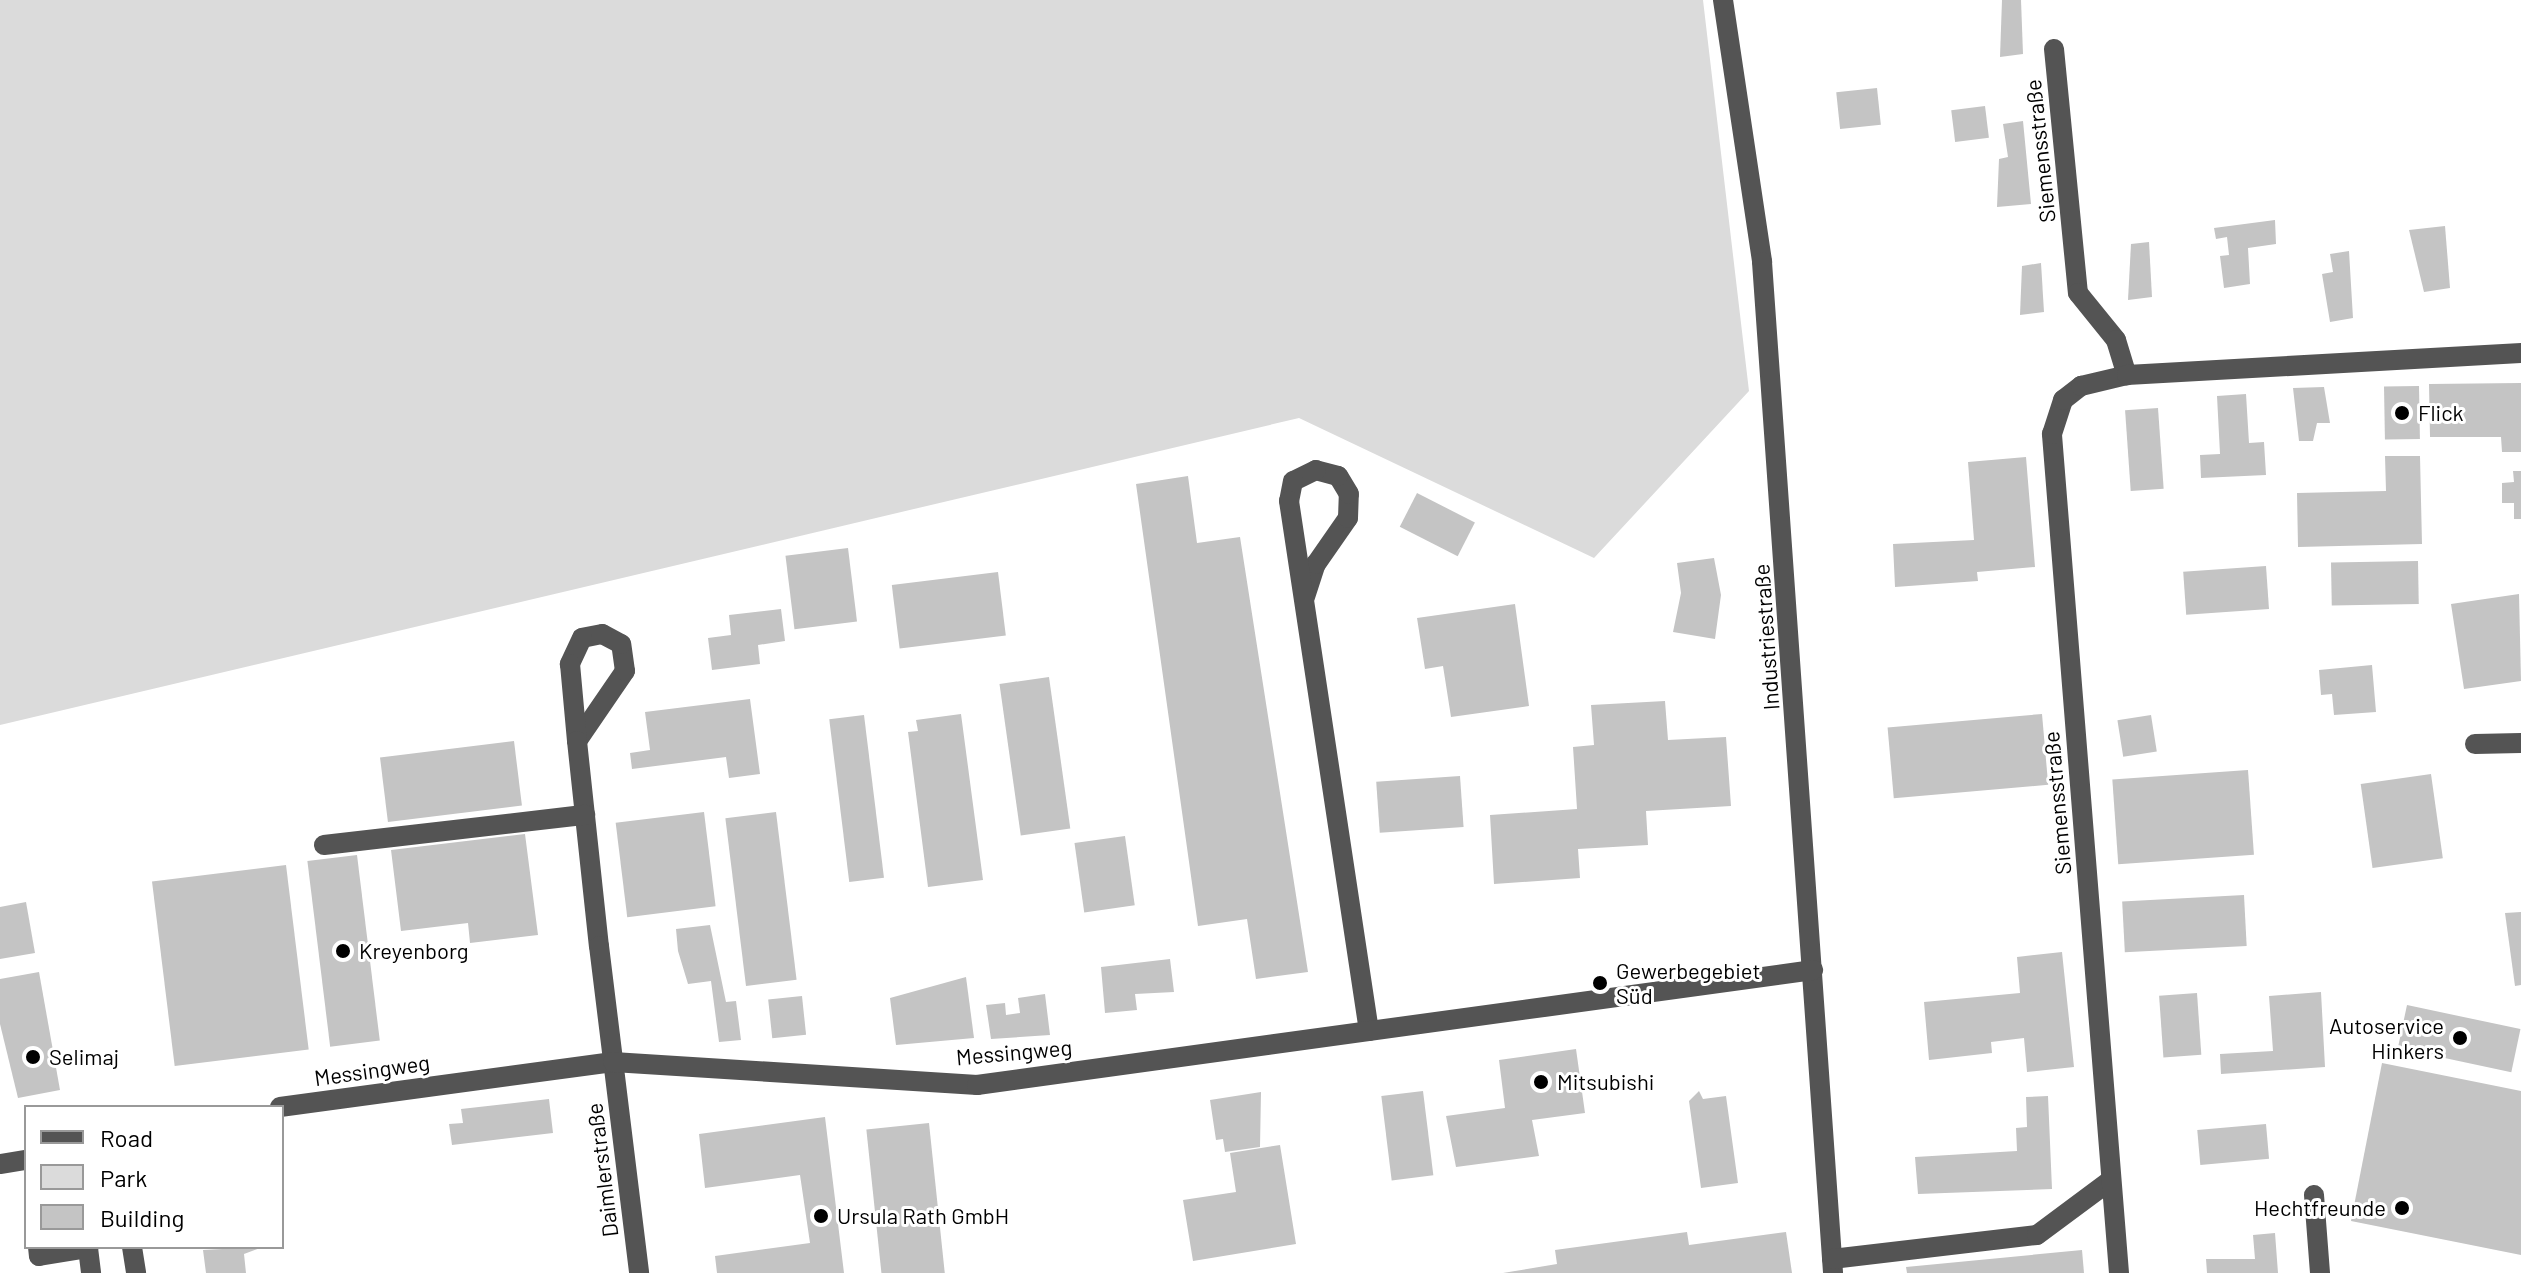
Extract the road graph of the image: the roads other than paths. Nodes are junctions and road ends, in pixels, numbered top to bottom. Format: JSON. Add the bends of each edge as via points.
{"nodes":[{"id":1,"x":1723,"y":0,"type":"edge"},
{"id":2,"x":2054,"y":49,"type":"dead end"},
{"id":3,"x":2521,"y":353,"type":"edge"},
{"id":4,"x":2127,"y":375,"type":"junction"},
{"id":5,"x":1305,"y":597,"type":"junction"},
{"id":6,"x":577,"y":741,"type":"junction"},
{"id":7,"x":2521,"y":743,"type":"edge"},
{"id":8,"x":2475,"y":744,"type":"dead end"},
{"id":9,"x":585,"y":815,"type":"junction"},
{"id":10,"x":324,"y":845,"type":"dead end"},
{"id":11,"x":1813,"y":970,"type":"junction"},
{"id":12,"x":1369,"y":1031,"type":"junction"},
{"id":13,"x":613,"y":1062,"type":"junction"},
{"id":14,"x":284,"y":1106,"type":"edge"},
{"id":15,"x":0,"y":1164,"type":"edge"},
{"id":16,"x":24,"y":1165,"type":"edge"},
{"id":17,"x":2111,"y":1180,"type":"junction"},
{"id":18,"x":2314,"y":1195,"type":"dead end"},
{"id":19,"x":38,"y":1249,"type":"edge"},
{"id":20,"x":82,"y":1249,"type":"edge"},
{"id":21,"x":88,"y":1249,"type":"edge"},
{"id":22,"x":132,"y":1249,"type":"edge"},
{"id":23,"x":1833,"y":1266,"type":"edge"},
{"id":24,"x":91,"y":1273,"type":"edge"},
{"id":25,"x":136,"y":1273,"type":"edge"},
{"id":26,"x":639,"y":1273,"type":"edge"},
{"id":27,"x":2119,"y":1273,"type":"edge"},
{"id":28,"x":2320,"y":1273,"type":"edge"}],
"edges":[{"from":1,"to":11,"type":"street","name":"Industriestraße","via":[[1762,262]]},
{"from":2,"to":4,"type":"street","name":"Siemensstraße","via":[[2078,293],[2116,340]]},
{"from":3,"to":4,"type":"street","name":"Siemensstraße"},
{"from":4,"to":17,"type":"street","name":"Siemensstraße","via":[[2081,386],[2063,400],[2052,434]]},
{"from":5,"to":5,"type":"street","via":[[1289,501],[1293,481],[1316,470],[1338,476],[1349,494],[1348,518],[1316,564]]},
{"from":5,"to":12,"type":"street"},
{"from":6,"to":6,"type":"street","via":[[625,671],[621,644],[602,634],[582,638],[570,664]]},
{"from":6,"to":9,"type":"street"},
{"from":7,"to":8,"type":"street"},
{"from":9,"to":10,"type":"street"},
{"from":9,"to":13,"type":"street"},
{"from":11,"to":12,"type":"street","name":"Messingweg"},
{"from":11,"to":23,"type":"street","name":"Industriestraße"},
{"from":12,"to":13,"type":"street","name":"Messingweg","via":[[977,1085]]},
{"from":13,"to":14,"type":"street","name":"Messingweg"},
{"from":13,"to":26,"type":"street","name":"Daimlerstraße"},
{"from":15,"to":16,"type":"street"},
{"from":17,"to":23,"type":"street","via":[[2037,1235]]},
{"from":17,"to":27,"type":"street","name":"Siemensstraße"},
{"from":18,"to":28,"type":"street"},
{"from":19,"to":20,"type":"street","via":[[39,1256]]},
{"from":21,"to":24,"type":"street"},
{"from":22,"to":25,"type":"street"}]}
